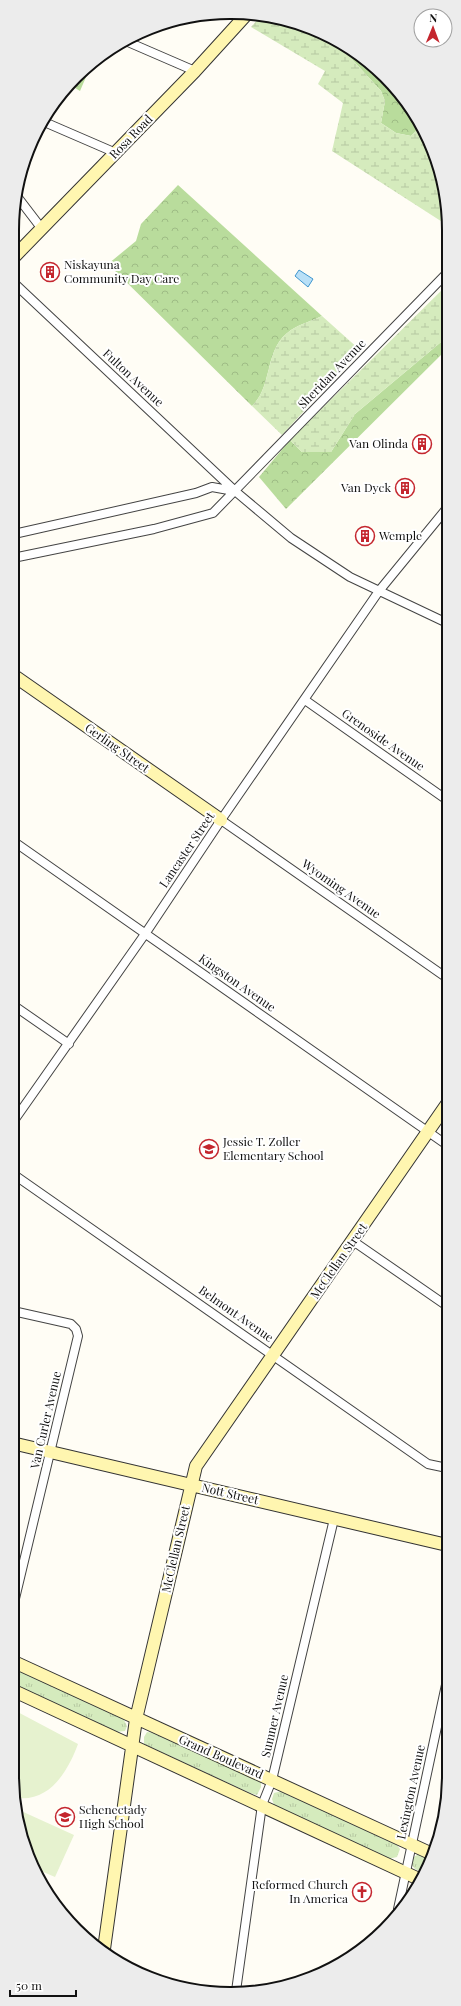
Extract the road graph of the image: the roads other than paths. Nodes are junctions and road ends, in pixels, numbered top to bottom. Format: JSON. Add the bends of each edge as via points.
{"nodes":[{"id":1,"x":242,"y":19,"type":"edge"},
{"id":2,"x":132,"y":44,"type":"edge"},
{"id":3,"x":195,"y":71,"type":"junction"},
{"id":4,"x":48,"y":124,"type":"edge"},
{"id":5,"x":116,"y":153,"type":"junction"},
{"id":6,"x":21,"y":202,"type":"edge"},
{"id":7,"x":42,"y":229,"type":"junction"},
{"id":8,"x":19,"y":252,"type":"edge"},
{"id":9,"x":442,"y":278,"type":"edge"},
{"id":10,"x":19,"y":287,"type":"edge"},
{"id":11,"x":235,"y":491,"type":"junction"},
{"id":12,"x":442,"y":514,"type":"edge"},
{"id":13,"x":19,"y":533,"type":"edge"},
{"id":14,"x":19,"y":557,"type":"edge"},
{"id":15,"x":379,"y":591,"type":"junction"},
{"id":16,"x":442,"y":621,"type":"edge"},
{"id":17,"x":19,"y":679,"type":"edge"},
{"id":18,"x":305,"y":700,"type":"junction"},
{"id":19,"x":442,"y":796,"type":"edge"},
{"id":20,"x":221,"y":820,"type":"junction"},
{"id":21,"x":19,"y":845,"type":"edge"},
{"id":22,"x":145,"y":934,"type":"junction"},
{"id":23,"x":442,"y":975,"type":"edge"},
{"id":24,"x":19,"y":1009,"type":"edge"},
{"id":25,"x":69,"y":1044,"type":"junction"},
{"id":26,"x":442,"y":1111,"type":"edge"},
{"id":27,"x":19,"y":1114,"type":"edge"},
{"id":28,"x":428,"y":1131,"type":"junction"},
{"id":29,"x":442,"y":1141,"type":"edge"},
{"id":30,"x":19,"y":1178,"type":"edge"},
{"id":31,"x":353,"y":1241,"type":"junction"},
{"id":32,"x":442,"y":1303,"type":"edge"},
{"id":33,"x":19,"y":1312,"type":"edge"},
{"id":34,"x":273,"y":1354,"type":"junction"},
{"id":35,"x":19,"y":1445,"type":"edge"},
{"id":36,"x":50,"y":1452,"type":"junction"},
{"id":37,"x":442,"y":1467,"type":"edge"},
{"id":38,"x":191,"y":1485,"type":"junction"},
{"id":39,"x":334,"y":1518,"type":"junction"},
{"id":40,"x":442,"y":1544,"type":"edge"},
{"id":41,"x":19,"y":1582,"type":"edge"},
{"id":42,"x":19,"y":1664,"type":"edge"},
{"id":43,"x":19,"y":1693,"type":"edge"},
{"id":44,"x":442,"y":1704,"type":"edge"},
{"id":45,"x":136,"y":1719,"type":"junction"},
{"id":46,"x":131,"y":1746,"type":"junction"},
{"id":47,"x":272,"y":1780,"type":"junction"},
{"id":48,"x":262,"y":1805,"type":"junction"},
{"id":49,"x":412,"y":1845,"type":"junction"},
{"id":50,"x":428,"y":1852,"type":"edge"},
{"id":51,"x":406,"y":1873,"type":"junction"},
{"id":52,"x":416,"y":1878,"type":"edge"},
{"id":53,"x":400,"y":1902,"type":"edge"},
{"id":54,"x":105,"y":1945,"type":"edge"},
{"id":55,"x":237,"y":1987,"type":"edge"}],
"edges":[{"from":1,"to":3,"type":"street","name":"Rosa Road"},
{"from":2,"to":3,"type":"street"},
{"from":3,"to":5,"type":"street","name":"Rosa Road"},
{"from":4,"to":5,"type":"street"},
{"from":5,"to":7,"type":"street","name":"Rosa Road"},
{"from":6,"to":7,"type":"street"},
{"from":7,"to":8,"type":"street","name":"Rosa Road"},
{"from":9,"to":11,"type":"street","name":"Sheridan Avenue"},
{"from":10,"to":11,"type":"street","name":"Fulton Avenue"},
{"from":11,"to":13,"type":"street","via":[[212,487],[196,493]]},
{"from":11,"to":14,"type":"street","name":"Sheridan Avenue","via":[[213,513],[154,529]]},
{"from":11,"to":15,"type":"street","name":"Fulton Avenue","via":[[290,538],[350,577]]},
{"from":12,"to":15,"type":"street","name":"Lancaster Street"},
{"from":15,"to":16,"type":"street","name":"Fulton Avenue"},
{"from":15,"to":18,"type":"street","name":"Lancaster Street"},
{"from":17,"to":20,"type":"street","name":"Gerling Street"},
{"from":18,"to":19,"type":"street","name":"Grenoside Avenue"},
{"from":18,"to":20,"type":"street","name":"Lancaster Street"},
{"from":20,"to":22,"type":"street","name":"Lancaster Street"},
{"from":20,"to":23,"type":"street","name":"Wyoming Avenue"},
{"from":21,"to":22,"type":"street","name":"Kingston Avenue"},
{"from":22,"to":25,"type":"street","name":"Lancaster Street"},
{"from":22,"to":28,"type":"street","name":"Kingston Avenue"},
{"from":24,"to":25,"type":"street"},
{"from":25,"to":27,"type":"street","name":"Lancaster Street"},
{"from":26,"to":28,"type":"street","name":"McClellan Street"},
{"from":28,"to":29,"type":"street","name":"Kingston Avenue"},
{"from":28,"to":31,"type":"street","name":"McClellan Street"},
{"from":30,"to":34,"type":"street","name":"Belmont Avenue"},
{"from":31,"to":32,"type":"street"},
{"from":31,"to":34,"type":"street","name":"McClellan Street"},
{"from":33,"to":36,"type":"street","name":"Van Curler Avenue","via":[[71,1324],[78,1336]]},
{"from":34,"to":37,"type":"street","name":"Belmont Avenue","via":[[428,1464]]},
{"from":34,"to":38,"type":"street","name":"McClellan Street","via":[[196,1466]]},
{"from":35,"to":36,"type":"street","name":"Nott Street"},
{"from":36,"to":38,"type":"street","name":"Nott Street"},
{"from":36,"to":41,"type":"street","name":"Van Curler Avenue"},
{"from":38,"to":39,"type":"street","name":"Nott Street"},
{"from":38,"to":45,"type":"street","name":"McClellan Street"},
{"from":39,"to":40,"type":"street","name":"Nott Street"},
{"from":39,"to":47,"type":"street","name":"Sumner Avenue"},
{"from":42,"to":45,"type":"street","name":"Grand Boulevard"},
{"from":43,"to":46,"type":"street"},
{"from":44,"to":49,"type":"street","name":"Lexington Avenue"},
{"from":45,"to":46,"type":"street","name":"McClellan Street"},
{"from":45,"to":47,"type":"street","name":"Grand Boulevard"},
{"from":46,"to":48,"type":"street"},
{"from":46,"to":54,"type":"street","name":"McClellan Street"},
{"from":47,"to":48,"type":"street","name":"Sumner Avenue"},
{"from":47,"to":49,"type":"street","name":"Grand Boulevard"},
{"from":48,"to":51,"type":"street"},
{"from":48,"to":55,"type":"street","name":"Sumner Avenue"},
{"from":49,"to":50,"type":"street","name":"Grand Boulevard"},
{"from":49,"to":51,"type":"street","name":"Lexington Avenue"},
{"from":51,"to":52,"type":"street"},
{"from":51,"to":53,"type":"street","name":"Lexington Avenue"}]}
